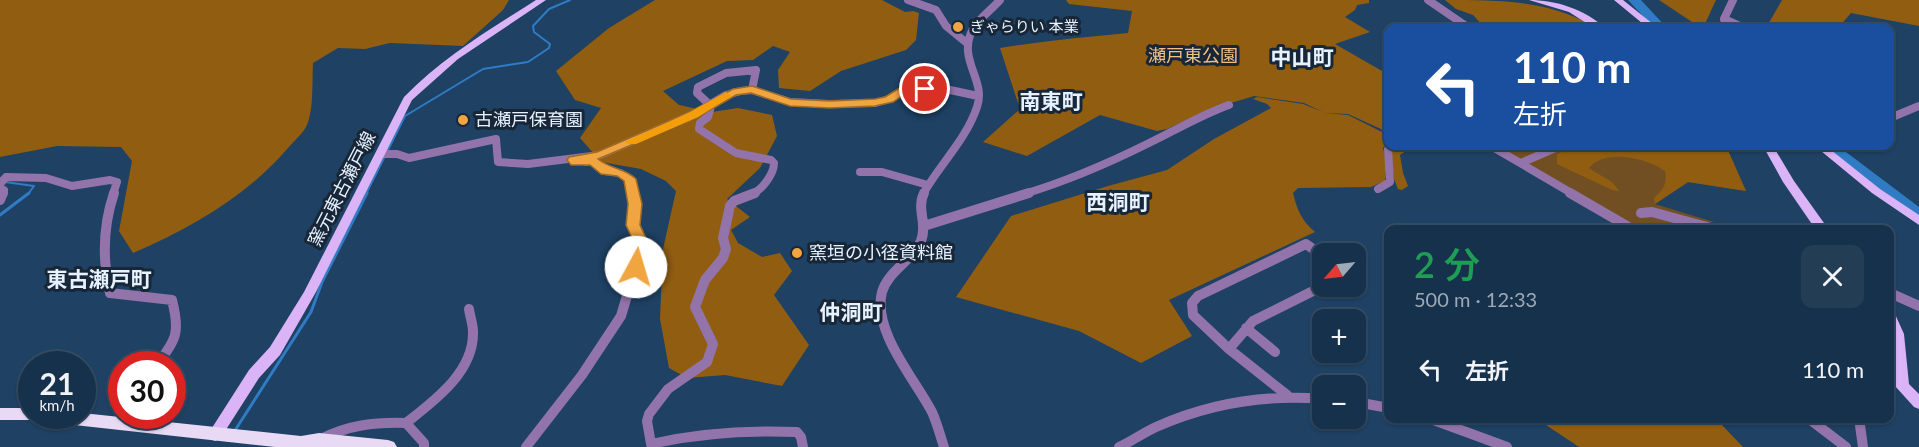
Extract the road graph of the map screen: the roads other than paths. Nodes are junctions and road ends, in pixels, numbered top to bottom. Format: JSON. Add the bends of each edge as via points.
{"nodes":[{"id":1,"x":542,"y":0,"type":"edge"},
{"id":2,"x":908,"y":0,"type":"edge"},
{"id":3,"x":1000,"y":0,"type":"edge"},
{"id":4,"x":1428,"y":0,"type":"edge"},
{"id":5,"x":1533,"y":0,"type":"edge"},
{"id":6,"x":1618,"y":0,"type":"edge"},
{"id":7,"x":1733,"y":0,"type":"edge"},
{"id":8,"x":1724,"y":20,"type":"junction"},
{"id":9,"x":1463,"y":24,"type":"edge"},
{"id":10,"x":1594,"y":24,"type":"edge"},
{"id":11,"x":1648,"y":24,"type":"edge"},
{"id":12,"x":1725,"y":24,"type":"edge"},
{"id":13,"x":1734,"y":24,"type":"edge"},
{"id":14,"x":968,"y":44,"type":"junction"},
{"id":15,"x":752,"y":90,"type":"junction"},
{"id":16,"x":978,"y":96,"type":"junction"},
{"id":17,"x":710,"y":104,"type":"junction"},
{"id":18,"x":1229,"y":105,"type":"dead end"},
{"id":19,"x":1919,"y":106,"type":"edge"},
{"id":20,"x":1894,"y":115,"type":"edge"},
{"id":21,"x":1388,"y":150,"type":"edge"},
{"id":22,"x":1498,"y":150,"type":"edge"},
{"id":23,"x":1551,"y":150,"type":"edge"},
{"id":24,"x":1770,"y":150,"type":"edge"},
{"id":25,"x":1825,"y":150,"type":"edge"},
{"id":26,"x":380,"y":154,"type":"junction"},
{"id":27,"x":574,"y":160,"type":"junction"},
{"id":28,"x":1521,"y":164,"type":"junction"},
{"id":29,"x":860,"y":172,"type":"dead end"},
{"id":30,"x":1,"y":184,"type":"edge"},
{"id":31,"x":928,"y":185,"type":"junction"},
{"id":32,"x":1378,"y":189,"type":"dead end"},
{"id":33,"x":0,"y":200,"type":"edge"},
{"id":34,"x":1641,"y":213,"type":"dead end"},
{"id":35,"x":1919,"y":221,"type":"edge"},
{"id":36,"x":927,"y":225,"type":"junction"},
{"id":37,"x":1625,"y":225,"type":"edge"},
{"id":38,"x":1700,"y":225,"type":"edge"},
{"id":39,"x":1819,"y":225,"type":"edge"},
{"id":40,"x":1312,"y":248,"type":"edge"},
{"id":41,"x":1312,"y":292,"type":"edge"},
{"id":42,"x":1894,"y":295,"type":"edge"},
{"id":43,"x":1919,"y":306,"type":"edge"},
{"id":44,"x":469,"y":309,"type":"dead end"},
{"id":45,"x":1894,"y":327,"type":"edge"},
{"id":46,"x":1246,"y":328,"type":"junction"},
{"id":47,"x":1229,"y":349,"type":"junction"},
{"id":48,"x":168,"y":351,"type":"edge"},
{"id":49,"x":1275,"y":352,"type":"dead end"},
{"id":50,"x":1896,"y":386,"type":"edge"},
{"id":51,"x":1287,"y":395,"type":"junction"},
{"id":52,"x":1312,"y":398,"type":"edge"},
{"id":53,"x":1919,"y":403,"type":"edge"},
{"id":54,"x":1366,"y":404,"type":"edge"},
{"id":55,"x":1384,"y":407,"type":"edge"},
{"id":56,"x":0,"y":414,"type":"edge"},
{"id":57,"x":18,"y":414,"type":"edge"},
{"id":58,"x":406,"y":423,"type":"junction"},
{"id":59,"x":1444,"y":423,"type":"edge"},
{"id":60,"x":1815,"y":423,"type":"edge"},
{"id":61,"x":1859,"y":423,"type":"edge"},
{"id":62,"x":184,"y":429,"type":"edge"},
{"id":63,"x":226,"y":436,"type":"junction"},
{"id":64,"x":309,"y":443,"type":"edge"},
{"id":65,"x":647,"y":446,"type":"edge"},
{"id":66,"x":388,"y":447,"type":"edge"},
{"id":67,"x":424,"y":447,"type":"edge"},
{"id":68,"x":526,"y":447,"type":"edge"},
{"id":69,"x":803,"y":447,"type":"edge"},
{"id":70,"x":944,"y":447,"type":"edge"},
{"id":71,"x":1119,"y":447,"type":"edge"},
{"id":72,"x":1507,"y":447,"type":"edge"},
{"id":73,"x":1846,"y":447,"type":"edge"},
{"id":74,"x":1863,"y":447,"type":"edge"}],
"edges":[{"from":1,"to":26,"type":"main road","name":"窯元東古瀬戸線","via":[[425,79],[408,99]]},
{"from":2,"to":14,"type":"street","via":[[936,10],[946,26]]},
{"from":3,"to":14,"type":"street","via":[[975,26]]},
{"from":4,"to":9,"type":"street"},
{"from":5,"to":10,"type":"main road","via":[[1572,10]]},
{"from":6,"to":11,"type":"main road"},
{"from":7,"to":8,"type":"street"},
{"from":8,"to":12,"type":"street"},
{"from":8,"to":13,"type":"street"},
{"from":14,"to":16,"type":"street","via":[[966,59],[976,80]]},
{"from":15,"to":16,"type":"street","via":[[790,102],[830,104],[875,103],[902,91],[941,88]]},
{"from":15,"to":17,"type":"street","via":[[733,92]]},
{"from":15,"to":17,"type":"street","via":[[756,70],[726,72],[698,87],[697,93]]},
{"from":16,"to":31,"type":"street","via":[[980,101],[961,138]]},
{"from":17,"to":27,"type":"street","via":[[600,155]]},
{"from":17,"to":65,"type":"street","via":[[708,117],[699,129],[736,153],[771,160],[774,170],[757,192],[730,206],[723,258],[705,280],[695,307],[713,344],[707,362],[669,389],[649,414]]},
{"from":18,"to":36,"type":"street","via":[[1056,184]]},
{"from":19,"to":20,"type":"street"},
{"from":21,"to":32,"type":"street","via":[[1390,182]]},
{"from":22,"to":28,"type":"street"},
{"from":23,"to":28,"type":"street"},
{"from":24,"to":39,"type":"main road"},
{"from":25,"to":35,"type":"main road"},
{"from":26,"to":27,"type":"street","via":[[409,158],[496,139],[498,162]]},
{"from":26,"to":63,"type":"main road","name":"窯元東古瀬戸線","via":[[310,292],[275,351],[254,375]]},
{"from":27,"to":68,"type":"street","via":[[593,161],[605,171],[630,179],[635,204],[633,225],[640,252],[621,316],[582,375]]},
{"from":28,"to":37,"type":"street"},
{"from":29,"to":31,"type":"street","via":[[882,172]]},
{"from":30,"to":33,"type":"street","via":[[4,190]]},
{"from":30,"to":48,"type":"street","via":[[32,176],[72,186],[117,182],[102,250],[110,293],[172,300],[179,328]]},
{"from":31,"to":36,"type":"street","via":[[920,205]]},
{"from":34,"to":38,"type":"street","via":[[1652,212]]},
{"from":36,"to":70,"type":"street","via":[[919,246],[885,282],[881,302],[891,340],[933,415]]},
{"from":40,"to":47,"type":"street","via":[[1306,244],[1198,296],[1192,303],[1193,315]]},
{"from":41,"to":46,"type":"street"},
{"from":42,"to":43,"type":"street"},
{"from":44,"to":58,"type":"street","via":[[473,334],[458,372],[448,387]]},
{"from":45,"to":50,"type":"main road"},
{"from":46,"to":47,"type":"street"},
{"from":46,"to":49,"type":"street"},
{"from":47,"to":51,"type":"street"},
{"from":50,"to":53,"type":"main road"},
{"from":51,"to":52,"type":"street"},
{"from":51,"to":71,"type":"street","via":[[1218,403],[1149,430]]},
{"from":54,"to":55,"type":"street"},
{"from":56,"to":57,"type":"highway"},
{"from":58,"to":64,"type":"street","via":[[367,424]]},
{"from":58,"to":67,"type":"street"},
{"from":59,"to":72,"type":"street"},
{"from":60,"to":73,"type":"street"},
{"from":61,"to":74,"type":"street"},
{"from":62,"to":63,"type":"highway"},
{"from":63,"to":64,"type":"highway"},
{"from":64,"to":66,"type":"highway"},
{"from":65,"to":69,"type":"street","via":[[688,436],[797,432]]}]}
